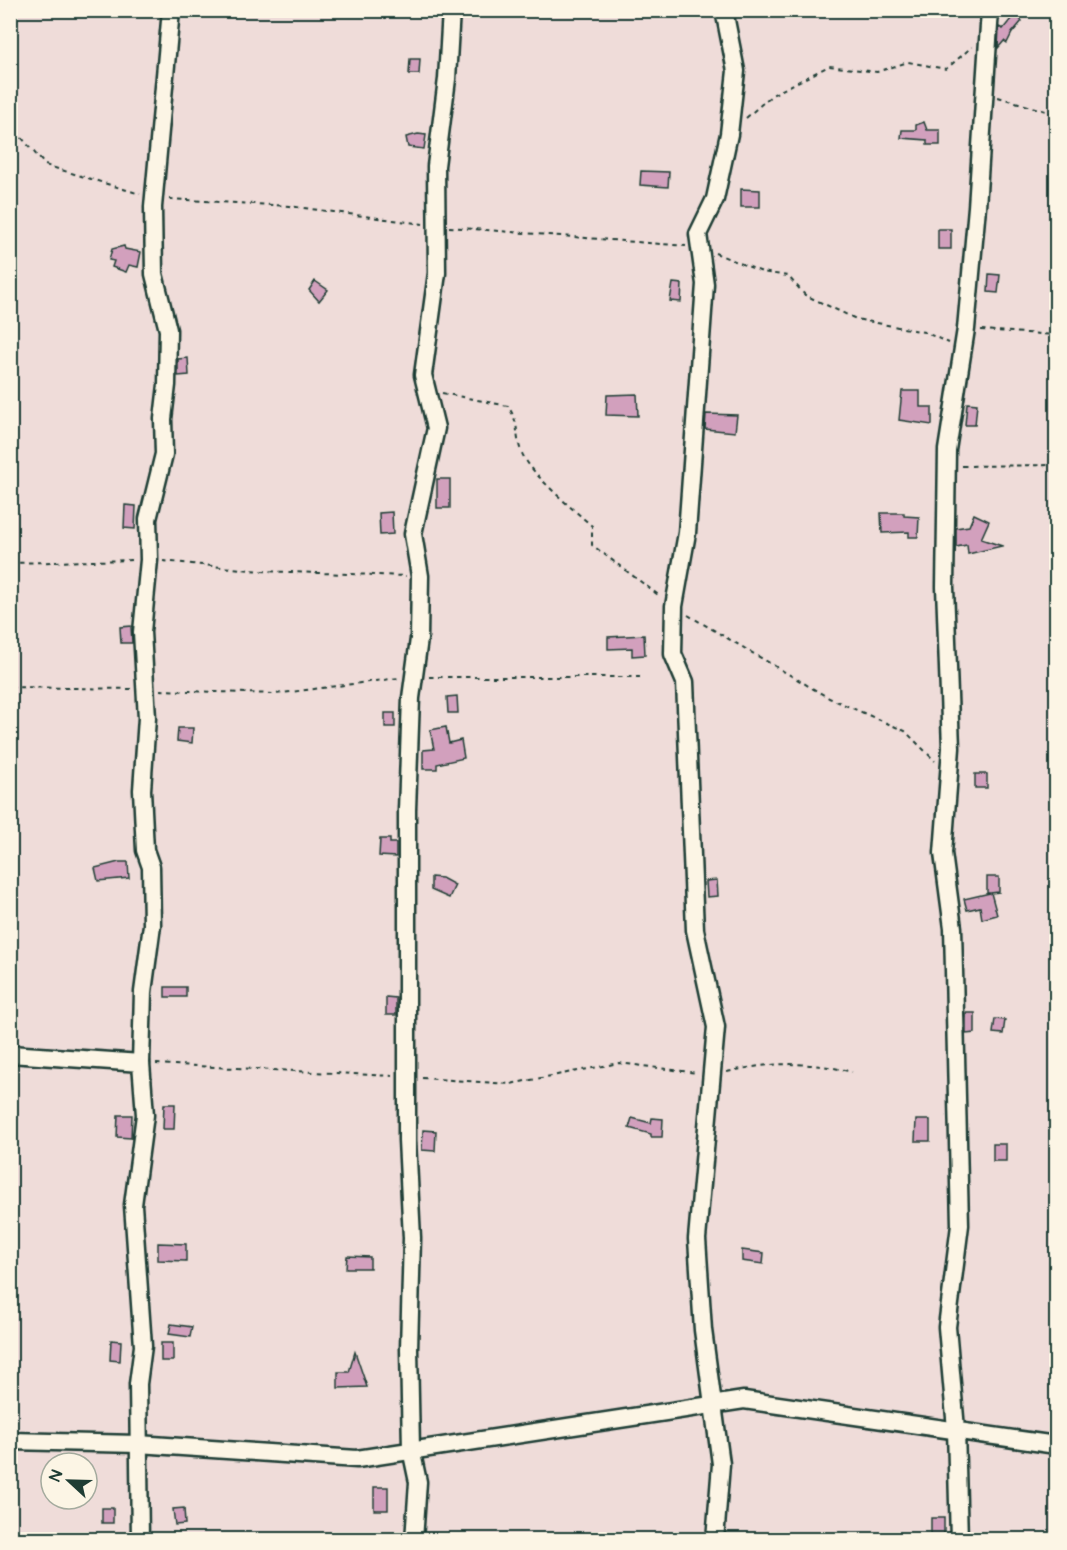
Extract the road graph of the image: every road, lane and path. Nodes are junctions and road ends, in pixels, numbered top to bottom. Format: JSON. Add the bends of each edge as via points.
{"nodes":[{"id":1,"x":171,"y":10,"type":"edge"},
{"id":2,"x":451,"y":10,"type":"edge"},
{"id":3,"x":724,"y":10,"type":"edge"},
{"id":4,"x":990,"y":10,"type":"edge"},
{"id":5,"x":988,"y":33,"type":"junction"},
{"id":6,"x":984,"y":93,"type":"junction"},
{"id":7,"x":1056,"y":114,"type":"edge"},
{"id":8,"x":746,"y":119,"type":"dead end"},
{"id":9,"x":10,"y":124,"type":"edge"},
{"id":10,"x":154,"y":198,"type":"junction"},
{"id":11,"x":437,"y":226,"type":"junction"},
{"id":12,"x":700,"y":248,"type":"junction"},
{"id":13,"x":966,"y":329,"type":"junction"},
{"id":14,"x":1056,"y":335,"type":"edge"},
{"id":15,"x":963,"y":349,"type":"junction"},
{"id":16,"x":1056,"y":465,"type":"edge"},
{"id":17,"x":947,"y":466,"type":"junction"},
{"id":18,"x":150,"y":560,"type":"junction"},
{"id":19,"x":10,"y":563,"type":"edge"},
{"id":20,"x":420,"y":576,"type":"junction"},
{"id":21,"x":412,"y":676,"type":"junction"},
{"id":22,"x":640,"y":677,"type":"dead end"},
{"id":23,"x":10,"y":687,"type":"edge"},
{"id":24,"x":145,"y":689,"type":"junction"},
{"id":25,"x":10,"y":1054,"type":"edge"},
{"id":26,"x":141,"y":1064,"type":"junction"},
{"id":27,"x":852,"y":1072,"type":"dead end"},
{"id":28,"x":711,"y":1076,"type":"junction"},
{"id":29,"x":407,"y":1077,"type":"junction"},
{"id":30,"x":713,"y":1404,"type":"junction"},
{"id":31,"x":956,"y":1428,"type":"junction"},
{"id":32,"x":10,"y":1441,"type":"edge"},
{"id":33,"x":138,"y":1444,"type":"junction"},
{"id":34,"x":1056,"y":1445,"type":"edge"},
{"id":35,"x":411,"y":1449,"type":"junction"},
{"id":36,"x":140,"y":1539,"type":"edge"},
{"id":37,"x":414,"y":1539,"type":"edge"},
{"id":38,"x":715,"y":1539,"type":"edge"},
{"id":39,"x":959,"y":1539,"type":"edge"}],
"edges":[{"from":1,"to":10,"type":"street"},
{"from":2,"to":11,"type":"street","via":[[436,166]]},
{"from":3,"to":12,"type":"street","via":[[736,71],[729,134],[715,199],[698,234]]},
{"from":4,"to":5,"type":"street"},
{"from":5,"to":6,"type":"street"},
{"from":5,"to":8,"type":"path","via":[[946,69],[908,62],[877,72],[829,66],[772,95]]},
{"from":6,"to":7,"type":"path"},
{"from":6,"to":13,"type":"street"},
{"from":9,"to":10,"type":"path","via":[[45,165]]},
{"from":10,"to":11,"type":"path","via":[[289,206]]},
{"from":10,"to":18,"type":"street","via":[[154,274],[168,341],[164,454],[148,519]]},
{"from":11,"to":12,"type":"path"},
{"from":11,"to":20,"type":"street","via":[[437,273],[423,375],[436,428],[412,534]]},
{"from":12,"to":15,"type":"path","via":[[762,272],[788,276],[805,295],[856,319],[924,332]]},
{"from":12,"to":28,"type":"street","via":[[705,284],[687,533],[674,606],[673,654],[685,682],[695,930],[716,1027]]},
{"from":13,"to":14,"type":"path"},
{"from":13,"to":15,"type":"street"},
{"from":15,"to":17,"type":"street"},
{"from":16,"to":17,"type":"path"},
{"from":17,"to":31,"type":"street","via":[[945,587],[951,748],[943,853],[953,928],[960,1225],[947,1327]]},
{"from":18,"to":19,"type":"path"},
{"from":18,"to":20,"type":"path","via":[[261,571]]},
{"from":18,"to":24,"type":"street","via":[[142,632]]},
{"from":20,"to":21,"type":"street","via":[[418,639]]},
{"from":21,"to":22,"type":"path"},
{"from":21,"to":24,"type":"path","via":[[275,694]]},
{"from":21,"to":29,"type":"street"},
{"from":23,"to":24,"type":"path"},
{"from":24,"to":26,"type":"street","via":[[142,790],[145,850],[151,867],[152,926],[143,992]]},
{"from":25,"to":26,"type":"street"},
{"from":26,"to":29,"type":"path"},
{"from":26,"to":33,"type":"street","via":[[146,1115],[134,1205],[143,1346],[138,1384]]},
{"from":27,"to":28,"type":"path","via":[[819,1064],[756,1065]]},
{"from":28,"to":29,"type":"path","via":[[619,1063],[510,1084]]},
{"from":28,"to":30,"type":"street","via":[[697,1239]]},
{"from":29,"to":35,"type":"street","via":[[412,1238]]},
{"from":30,"to":31,"type":"street","via":[[744,1400]]},
{"from":30,"to":35,"type":"street"},
{"from":30,"to":38,"type":"street","via":[[721,1464]]},
{"from":31,"to":34,"type":"street"},
{"from":31,"to":39,"type":"street"},
{"from":32,"to":33,"type":"street"},
{"from":33,"to":35,"type":"street","via":[[357,1459]]},
{"from":33,"to":36,"type":"street"},
{"from":35,"to":37,"type":"street","via":[[418,1482]]}]}
